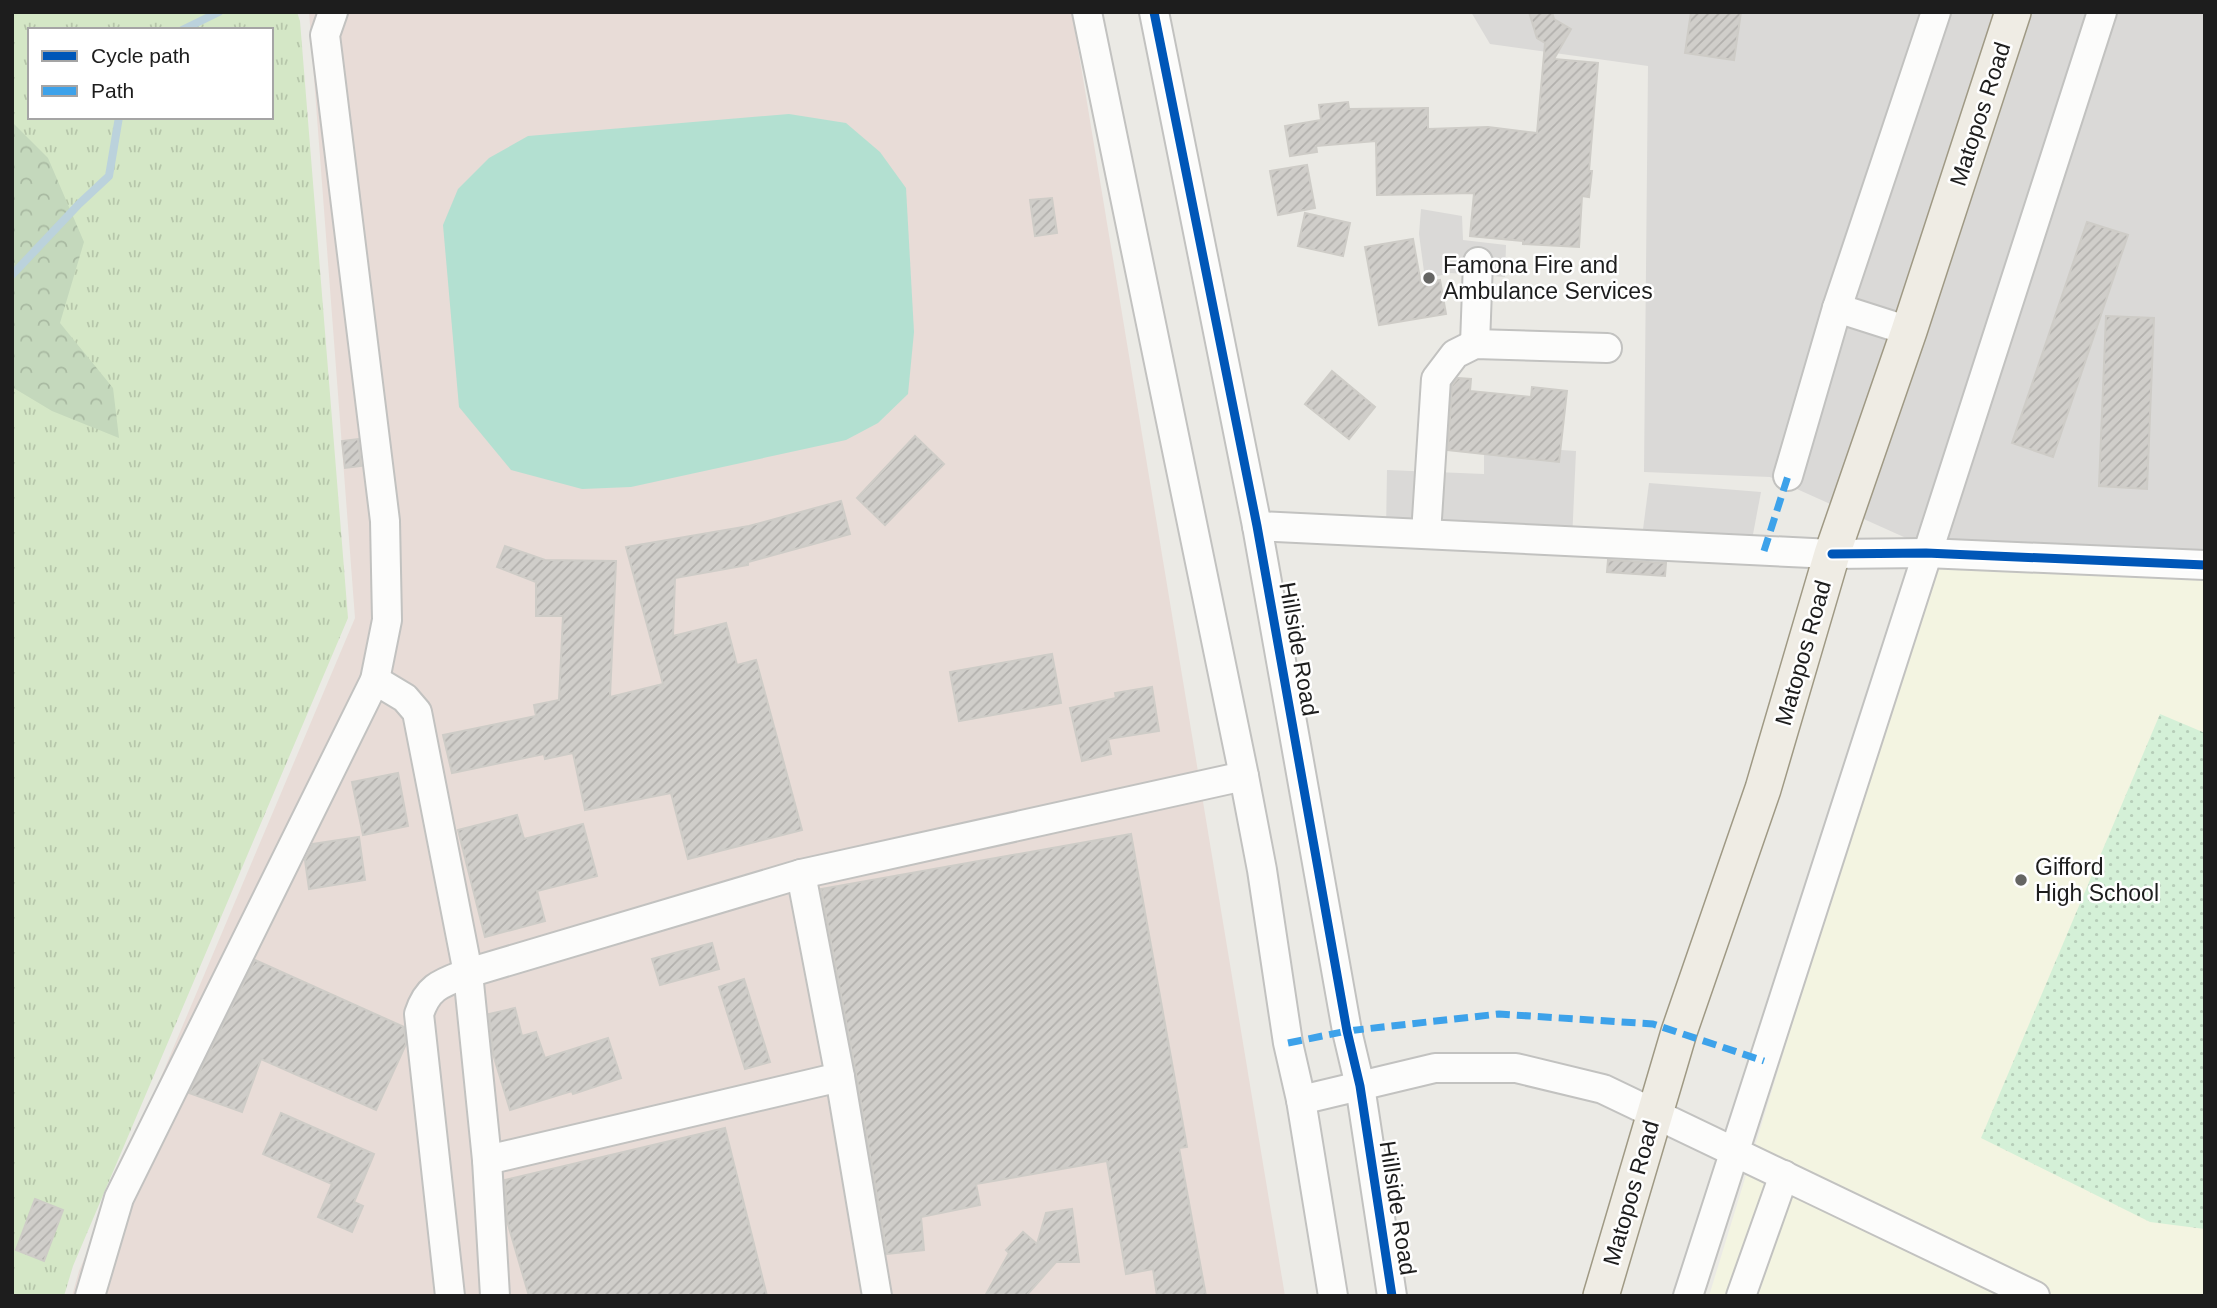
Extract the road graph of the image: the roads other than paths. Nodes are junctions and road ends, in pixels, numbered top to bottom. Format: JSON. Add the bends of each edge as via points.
{"nodes":[{"id":1,"x":333,"y":12,"type":"edge"},
{"id":2,"x":1087,"y":12,"type":"edge"},
{"id":3,"x":1154,"y":12,"type":"edge"},
{"id":4,"x":1936,"y":12,"type":"edge"},
{"id":5,"x":2013,"y":12,"type":"edge"},
{"id":6,"x":2102,"y":12,"type":"edge"},
{"id":7,"x":1478,"y":262,"type":"dead end"},
{"id":8,"x":1837,"y":308,"type":"junction"},
{"id":9,"x":1909,"y":331,"type":"junction"},
{"id":10,"x":1475,"y":344,"type":"junction"},
{"id":11,"x":1607,"y":348,"type":"dead end"},
{"id":12,"x":1788,"y":476,"type":"dead end"},
{"id":13,"x":1257,"y":526,"type":"junction"},
{"id":14,"x":1426,"y":534,"type":"junction"},
{"id":15,"x":1926,"y":553,"type":"junction"},
{"id":16,"x":1832,"y":554,"type":"junction"},
{"id":17,"x":2205,"y":565,"type":"edge"},
{"id":18,"x":375,"y":680,"type":"junction"},
{"id":19,"x":1244,"y":776,"type":"junction"},
{"id":20,"x":801,"y":873,"type":"junction"},
{"id":21,"x":468,"y":973,"type":"junction"},
{"id":22,"x":840,"y":1077,"type":"junction"},
{"id":23,"x":1360,"y":1086,"type":"junction"},
{"id":24,"x":1301,"y":1100,"type":"junction"},
{"id":25,"x":1654,"y":1114,"type":"junction"},
{"id":26,"x":1733,"y":1151,"type":"junction"},
{"id":27,"x":486,"y":1160,"type":"junction"},
{"id":28,"x":1784,"y":1175,"type":"junction"},
{"id":29,"x":90,"y":1296,"type":"edge"},
{"id":30,"x":450,"y":1296,"type":"edge"},
{"id":31,"x":495,"y":1296,"type":"edge"},
{"id":32,"x":877,"y":1296,"type":"edge"},
{"id":33,"x":1333,"y":1296,"type":"edge"},
{"id":34,"x":1392,"y":1296,"type":"edge"},
{"id":35,"x":1601,"y":1296,"type":"edge"},
{"id":36,"x":1688,"y":1296,"type":"edge"},
{"id":37,"x":1741,"y":1296,"type":"edge"},
{"id":38,"x":2035,"y":1296,"type":"edge"}],
"edges":[{"from":1,"to":18,"type":"street","via":[[325,36],[385,522],[387,620]]},
{"from":2,"to":19,"type":"street"},
{"from":3,"to":13,"type":"street","name":"Hillside Road"},
{"from":4,"to":8,"type":"street"},
{"from":5,"to":9,"type":"main road","name":"Matopos Road"},
{"from":6,"to":15,"type":"street"},
{"from":7,"to":10,"type":"street"},
{"from":8,"to":9,"type":"street"},
{"from":8,"to":12,"type":"street"},
{"from":9,"to":16,"type":"main road","name":"Matopos Road"},
{"from":10,"to":11,"type":"street"},
{"from":10,"to":14,"type":"street","via":[[1455,354],[1436,379]]},
{"from":13,"to":14,"type":"street"},
{"from":13,"to":23,"type":"street","name":"Hillside Road"},
{"from":14,"to":16,"type":"street"},
{"from":15,"to":16,"type":"street"},
{"from":15,"to":17,"type":"street"},
{"from":15,"to":26,"type":"street"},
{"from":16,"to":25,"type":"main road","name":"Matopos Road","via":[[1763,789]]},
{"from":18,"to":21,"type":"street","via":[[405,698],[417,712]]},
{"from":18,"to":29,"type":"street","via":[[118,1198]]},
{"from":19,"to":20,"type":"street"},
{"from":19,"to":24,"type":"street"},
{"from":20,"to":21,"type":"street"},
{"from":20,"to":22,"type":"street"},
{"from":21,"to":27,"type":"street"},
{"from":21,"to":30,"type":"street","via":[[436,986],[424,999],[419,1014]]},
{"from":22,"to":27,"type":"street"},
{"from":22,"to":32,"type":"street"},
{"from":23,"to":24,"type":"street"},
{"from":23,"to":25,"type":"street","via":[[1435,1068],[1516,1068],[1603,1089]]},
{"from":23,"to":34,"type":"street","name":"Hillside Road"},
{"from":24,"to":33,"type":"street"},
{"from":25,"to":26,"type":"street"},
{"from":25,"to":35,"type":"main road","name":"Matopos Road"},
{"from":26,"to":28,"type":"street"},
{"from":26,"to":36,"type":"street"},
{"from":27,"to":31,"type":"street"},
{"from":28,"to":37,"type":"street"},
{"from":28,"to":38,"type":"street"}]}
